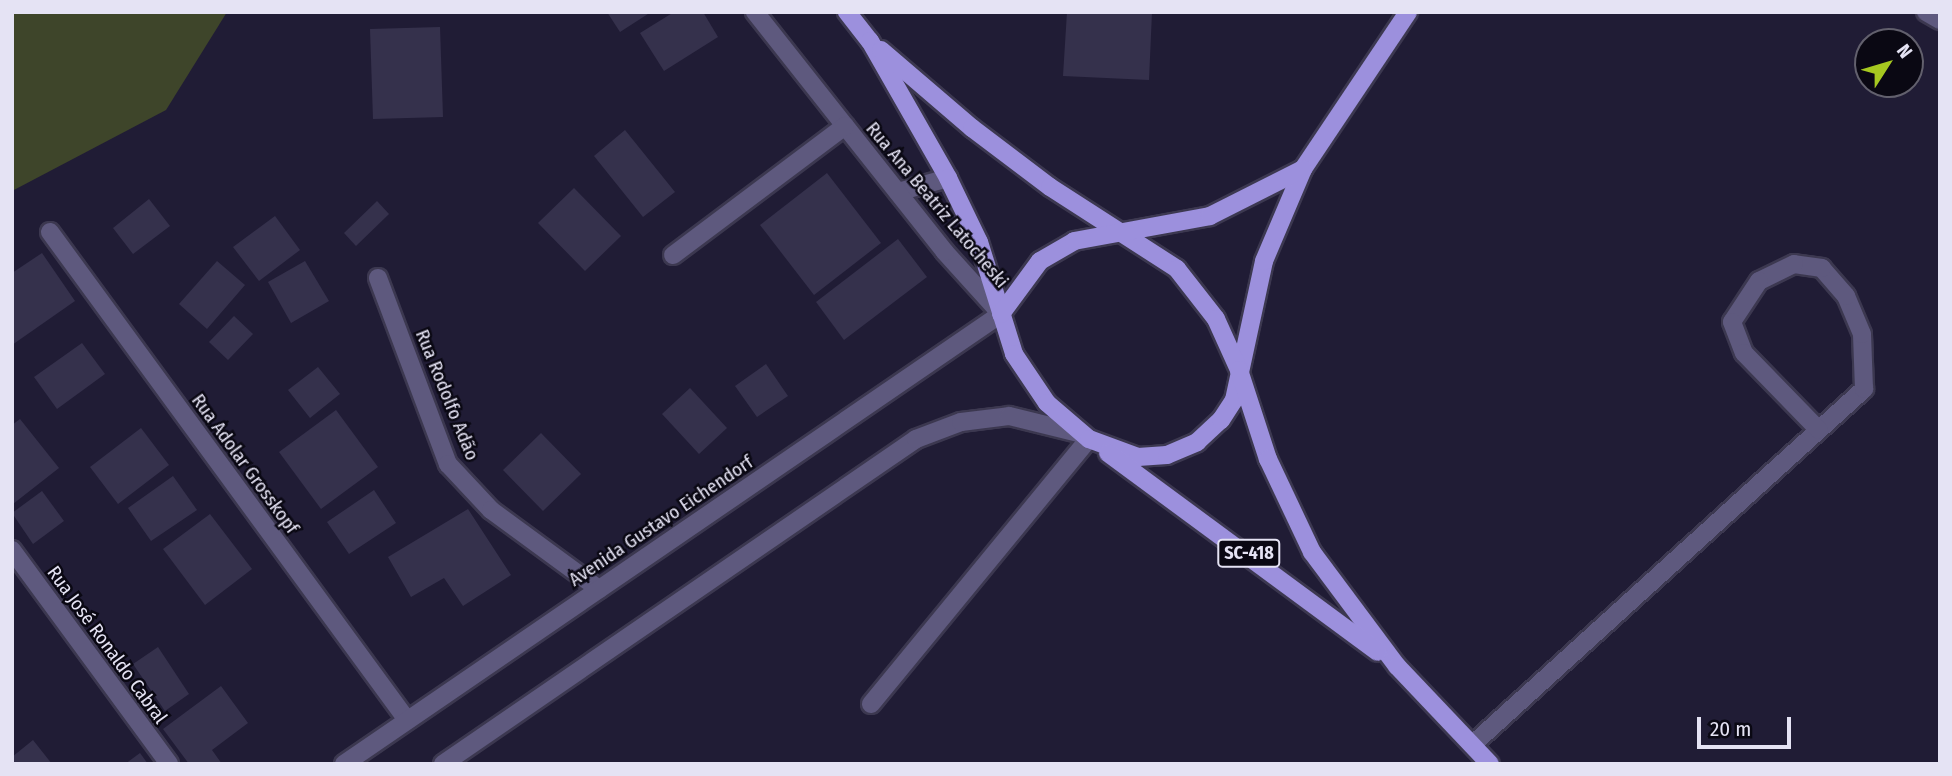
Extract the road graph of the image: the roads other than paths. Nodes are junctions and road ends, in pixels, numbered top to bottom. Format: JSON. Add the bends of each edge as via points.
{"nodes":[{"id":1,"x":755,"y":12,"type":"edge"},
{"id":2,"x":848,"y":12,"type":"edge"},
{"id":3,"x":1408,"y":12,"type":"edge"},
{"id":4,"x":1926,"y":12,"type":"edge"},
{"id":5,"x":1940,"y":20,"type":"edge"},
{"id":6,"x":870,"y":41,"type":"junction"},
{"id":7,"x":845,"y":126,"type":"junction"},
{"id":8,"x":1303,"y":169,"type":"junction"},
{"id":9,"x":948,"y":178,"type":"junction"},
{"id":10,"x":898,"y":192,"type":"junction"},
{"id":11,"x":50,"y":232,"type":"dead end"},
{"id":12,"x":1125,"y":233,"type":"junction"},
{"id":13,"x":673,"y":255,"type":"dead end"},
{"id":14,"x":378,"y":278,"type":"dead end"},
{"id":15,"x":1001,"y":314,"type":"junction"},
{"id":16,"x":1239,"y":370,"type":"junction"},
{"id":17,"x":1819,"y":430,"type":"junction"},
{"id":18,"x":1090,"y":439,"type":"junction"},
{"id":19,"x":12,"y":550,"type":"edge"},
{"id":20,"x":599,"y":589,"type":"junction"},
{"id":21,"x":1398,"y":666,"type":"junction"},
{"id":22,"x":871,"y":704,"type":"dead end"},
{"id":23,"x":407,"y":720,"type":"junction"},
{"id":24,"x":1472,"y":745,"type":"junction"},
{"id":25,"x":169,"y":764,"type":"edge"},
{"id":26,"x":344,"y":764,"type":"edge"},
{"id":27,"x":443,"y":764,"type":"edge"},
{"id":28,"x":1490,"y":764,"type":"edge"}],
"edges":[{"from":1,"to":7,"type":"street"},
{"from":2,"to":6,"type":"main road"},
{"from":3,"to":8,"type":"main road"},
{"from":4,"to":5,"type":"street"},
{"from":6,"to":9,"type":"main road"},
{"from":6,"to":12,"type":"main road","via":[[983,137],[1050,187]]},
{"from":7,"to":10,"type":"street","name":"Rua Ana Beatriz Latocheski"},
{"from":7,"to":13,"type":"street","name":"Rua Ana Beatriz Latocheski"},
{"from":8,"to":12,"type":"main road","via":[[1210,216]]},
{"from":8,"to":16,"type":"main road","via":[[1264,261]]},
{"from":9,"to":10,"type":"street"},
{"from":9,"to":15,"type":"main road","via":[[979,242]]},
{"from":10,"to":15,"type":"street","name":"Rua Ana Beatriz Latocheski"},
{"from":11,"to":23,"type":"street","name":"Rua Adolar Grosskopf"},
{"from":12,"to":15,"type":"main road","via":[[1074,241],[1040,261]]},
{"from":12,"to":16,"type":"main road","via":[[1177,269],[1216,319]]},
{"from":14,"to":20,"type":"street","name":"Rua Rodolfo Adão","via":[[448,464],[491,510]]},
{"from":15,"to":18,"type":"main road","via":[[1014,354],[1047,403]]},
{"from":15,"to":20,"type":"street","name":"Avenida Gustavo Eichendorf"},
{"from":16,"to":18,"type":"main road","via":[[1234,400],[1197,442],[1167,455],[1138,457]]},
{"from":16,"to":21,"type":"main road","number":"SC-418","via":[[1268,459],[1312,552]]},
{"from":17,"to":17,"type":"street","via":[[1864,388],[1863,334],[1846,296],[1822,268],[1794,264],[1759,281],[1732,321],[1744,353]]},
{"from":17,"to":24,"type":"street"},
{"from":18,"to":21,"type":"main road","number":"SC-418","via":[[1255,556]]},
{"from":18,"to":22,"type":"street"},
{"from":18,"to":27,"type":"street","via":[[1009,416],[961,422],[916,439]]},
{"from":19,"to":25,"type":"street","name":"Rua José Ronaldo Cabral"},
{"from":20,"to":23,"type":"street","name":"Avenida Gustavo Eichendorf"},
{"from":21,"to":24,"type":"main road","number":"SC-418"},
{"from":23,"to":26,"type":"street","name":"Avenida Gustavo Eichendorf"},
{"from":24,"to":28,"type":"main road","number":"SC-418"}]}
